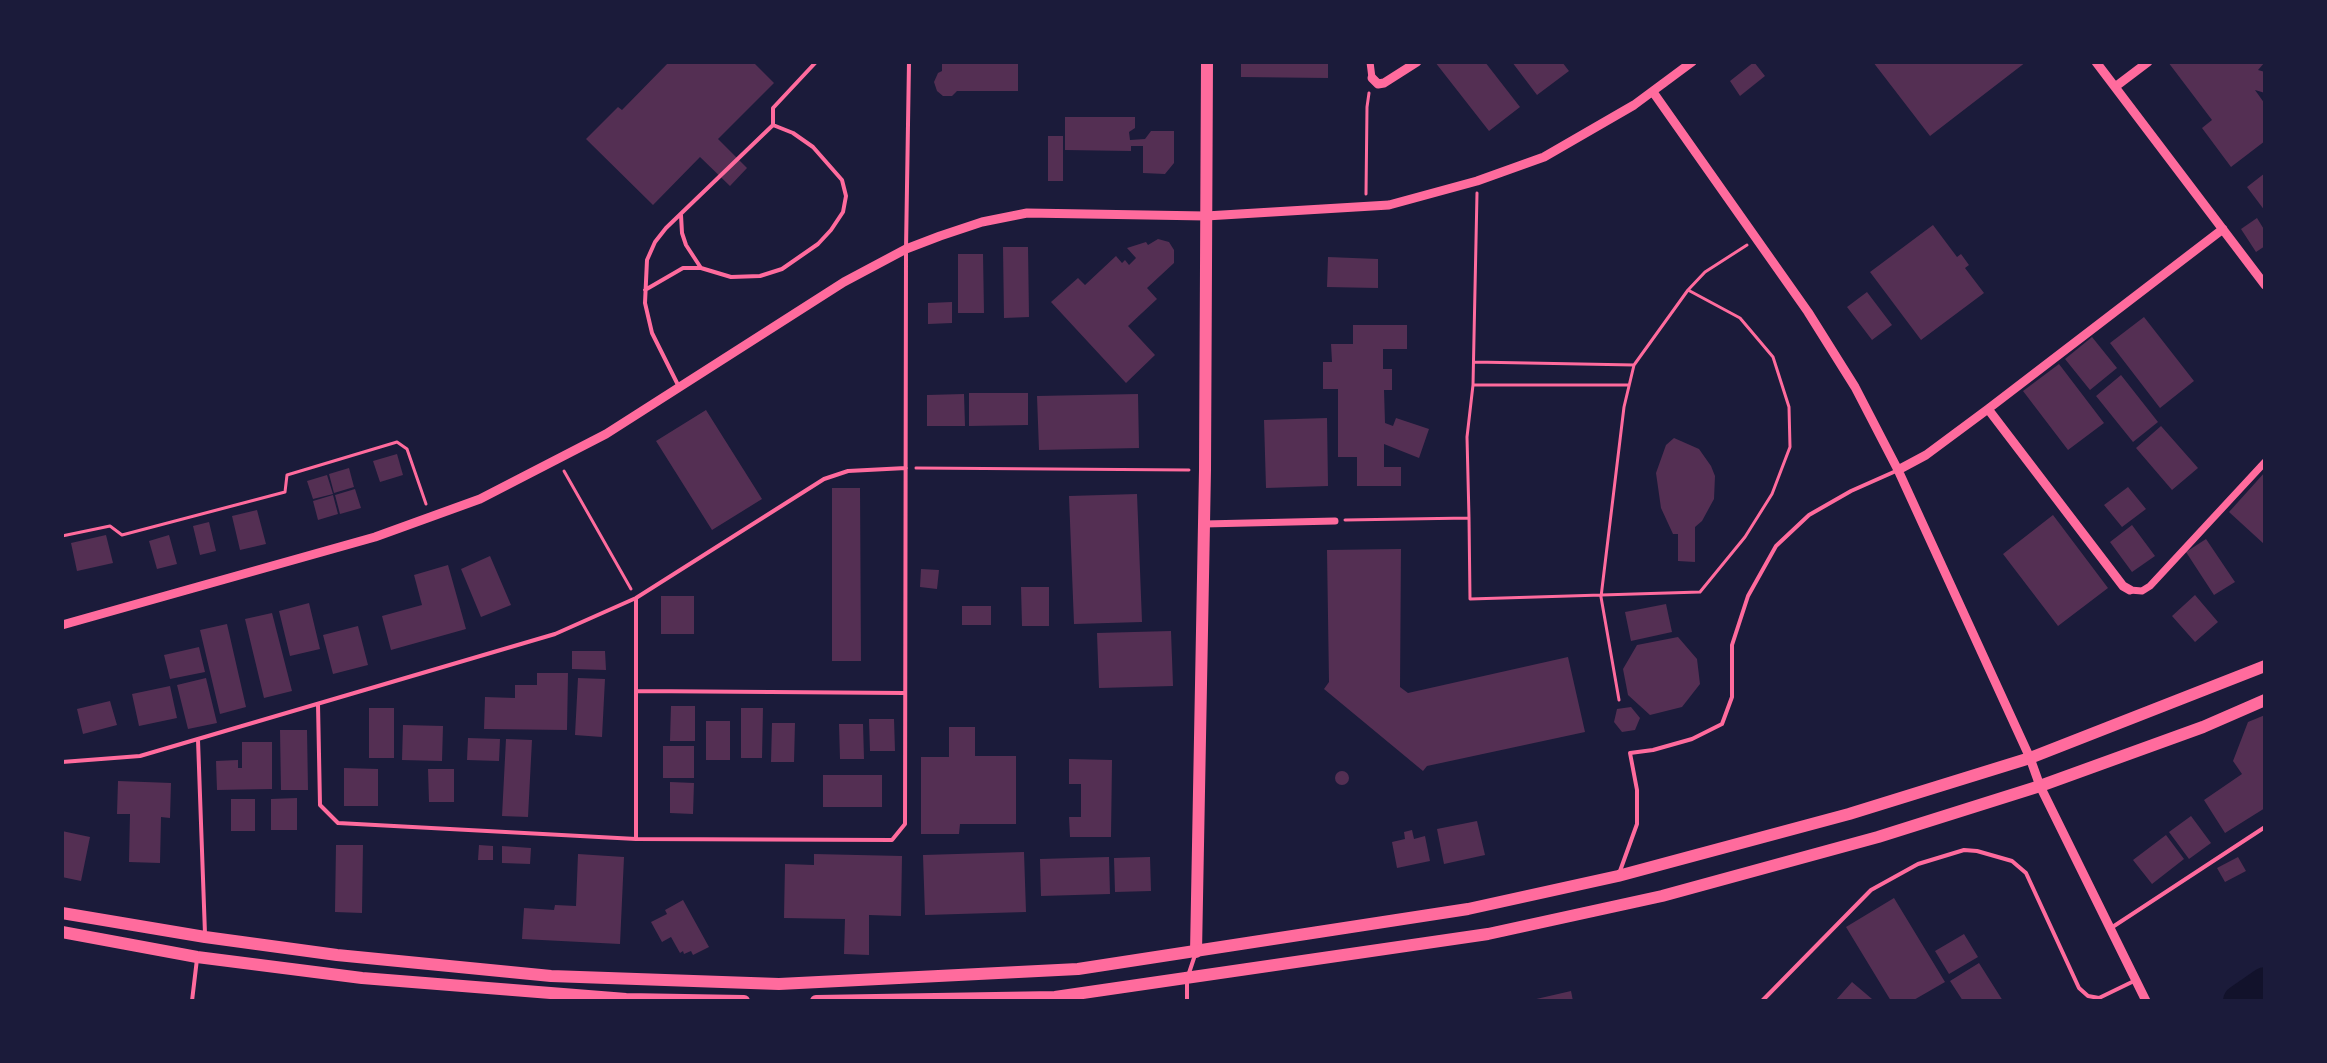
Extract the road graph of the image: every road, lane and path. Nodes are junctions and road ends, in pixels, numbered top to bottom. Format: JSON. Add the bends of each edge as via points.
{"nodes":[{"id":1,"x":816,"y":62,"type":"edge"},
{"id":2,"x":909,"y":62,"type":"edge"},
{"id":3,"x":1207,"y":62,"type":"edge"},
{"id":4,"x":1370,"y":62,"type":"edge"},
{"id":5,"x":1417,"y":62,"type":"edge"},
{"id":6,"x":1692,"y":62,"type":"edge"},
{"id":7,"x":2096,"y":62,"type":"edge"},
{"id":8,"x":2148,"y":62,"type":"edge"},
{"id":9,"x":1372,"y":78,"type":"junction"},
{"id":10,"x":2115,"y":87,"type":"junction"},
{"id":11,"x":1653,"y":92,"type":"junction"},
{"id":12,"x":773,"y":125,"type":"junction"},
{"id":13,"x":1477,"y":181,"type":"junction"},
{"id":14,"x":1366,"y":208,"type":"junction"},
{"id":15,"x":681,"y":214,"type":"junction"},
{"id":16,"x":1206,"y":216,"type":"junction"},
{"id":17,"x":2223,"y":229,"type":"junction"},
{"id":18,"x":1757,"y":239,"type":"junction"},
{"id":19,"x":906,"y":249,"type":"junction"},
{"id":20,"x":701,"y":268,"type":"junction"},
{"id":21,"x":2265,"y":285,"type":"edge"},
{"id":22,"x":645,"y":290,"type":"junction"},
{"id":23,"x":1688,"y":290,"type":"junction"},
{"id":24,"x":1474,"y":362,"type":"junction"},
{"id":25,"x":1634,"y":365,"type":"junction"},
{"id":26,"x":1473,"y":385,"type":"junction"},
{"id":27,"x":1629,"y":385,"type":"junction"},
{"id":28,"x":679,"y":387,"type":"junction"},
{"id":29,"x":1988,"y":409,"type":"junction"},
{"id":30,"x":558,"y":460,"type":"junction"},
{"id":31,"x":2265,"y":462,"type":"edge"},
{"id":32,"x":906,"y":468,"type":"junction"},
{"id":33,"x":1205,"y":470,"type":"junction"},
{"id":34,"x":1898,"y":470,"type":"junction"},
{"id":35,"x":1469,"y":518,"type":"junction"},
{"id":36,"x":431,"y":519,"type":"junction"},
{"id":37,"x":1335,"y":521,"type":"joint"},
{"id":38,"x":1204,"y":524,"type":"junction"},
{"id":39,"x":62,"y":536,"type":"edge"},
{"id":40,"x":2130,"y":590,"type":"joint"},
{"id":41,"x":1601,"y":597,"type":"junction"},
{"id":42,"x":636,"y":598,"type":"junction"},
{"id":43,"x":62,"y":625,"type":"edge"},
{"id":44,"x":2265,"y":666,"type":"edge"},
{"id":45,"x":636,"y":691,"type":"junction"},
{"id":46,"x":904,"y":693,"type":"junction"},
{"id":47,"x":1619,"y":700,"type":"dead end"},
{"id":48,"x":2265,"y":700,"type":"edge"},
{"id":49,"x":318,"y":704,"type":"junction"},
{"id":50,"x":198,"y":740,"type":"junction"},
{"id":51,"x":2030,"y":758,"type":"junction"},
{"id":52,"x":62,"y":762,"type":"edge"},
{"id":53,"x":2040,"y":786,"type":"junction"},
{"id":54,"x":2265,"y":827,"type":"edge"},
{"id":55,"x":636,"y":839,"type":"junction"},
{"id":56,"x":1618,"y":876,"type":"junction"},
{"id":57,"x":62,"y":913,"type":"edge"},
{"id":58,"x":2111,"y":928,"type":"junction"},
{"id":59,"x":62,"y":932,"type":"edge"},
{"id":60,"x":205,"y":937,"type":"junction"},
{"id":61,"x":1196,"y":952,"type":"junction"},
{"id":62,"x":197,"y":957,"type":"junction"},
{"id":63,"x":1187,"y":979,"type":"junction"},
{"id":64,"x":2136,"y":979,"type":"junction"},
{"id":65,"x":639,"y":1000,"type":"edge"},
{"id":66,"x":192,"y":1001,"type":"edge"},
{"id":67,"x":744,"y":1001,"type":"edge"},
{"id":68,"x":816,"y":1001,"type":"edge"},
{"id":69,"x":1187,"y":1001,"type":"edge"},
{"id":70,"x":1762,"y":1001,"type":"edge"},
{"id":71,"x":2146,"y":1001,"type":"edge"}],
"edges":[{"from":1,"to":12,"type":"lane","via":[[773,108]]},
{"from":2,"to":19,"type":"lane"},
{"from":3,"to":16,"type":"main road"},
{"from":4,"to":9,"type":"street"},
{"from":5,"to":9,"type":"street","via":[[1384,83]]},
{"from":6,"to":11,"type":"street"},
{"from":7,"to":10,"type":"street"},
{"from":8,"to":10,"type":"street"},
{"from":9,"to":14,"type":"path"},
{"from":10,"to":17,"type":"street"},
{"from":11,"to":13,"type":"street","via":[[1544,157]]},
{"from":11,"to":18,"type":"street"},
{"from":12,"to":15,"type":"lane"},
{"from":12,"to":20,"type":"lane","via":[[793,133],[831,164],[842,180],[843,212],[818,244],[782,269],[731,277]]},
{"from":13,"to":14,"type":"street"},
{"from":13,"to":24,"type":"path"},
{"from":14,"to":16,"type":"street"},
{"from":15,"to":20,"type":"lane","via":[[686,245]]},
{"from":15,"to":22,"type":"lane","via":[[655,242],[647,260]]},
{"from":16,"to":19,"type":"street","via":[[1027,213],[982,222]]},
{"from":16,"to":33,"type":"main road"},
{"from":17,"to":21,"type":"street"},
{"from":17,"to":29,"type":"street"},
{"from":18,"to":23,"type":"path","via":[[1705,272]]},
{"from":18,"to":34,"type":"street","via":[[1831,348]]},
{"from":19,"to":28,"type":"street","via":[[844,282]]},
{"from":19,"to":32,"type":"lane"},
{"from":20,"to":22,"type":"lane","via":[[683,268]]},
{"from":22,"to":28,"type":"lane","via":[[652,333]]},
{"from":23,"to":25,"type":"path"},
{"from":23,"to":41,"type":"path","via":[[1740,318],[1773,357],[1789,407],[1790,447],[1772,494],[1700,592]]},
{"from":24,"to":25,"type":"path"},
{"from":24,"to":26,"type":"path"},
{"from":25,"to":27,"type":"path"},
{"from":26,"to":27,"type":"path"},
{"from":26,"to":35,"type":"path","via":[[1467,437]]},
{"from":27,"to":41,"type":"path"},
{"from":28,"to":30,"type":"street"},
{"from":29,"to":34,"type":"street"},
{"from":29,"to":40,"type":"street"},
{"from":30,"to":36,"type":"street"},
{"from":30,"to":42,"type":"path"},
{"from":31,"to":40,"type":"street","via":[[2150,586]]},
{"from":32,"to":33,"type":"path"},
{"from":32,"to":42,"type":"lane","via":[[848,471],[824,479]]},
{"from":32,"to":46,"type":"lane"},
{"from":33,"to":38,"type":"main road"},
{"from":34,"to":51,"type":"street"},
{"from":34,"to":56,"type":"lane","via":[[1809,515],[1776,546],[1748,596],[1732,645],[1732,697],[1722,724],[1692,739],[1630,753],[1637,824]]},
{"from":35,"to":37,"type":"path"},
{"from":35,"to":41,"type":"path","via":[[1470,599]]},
{"from":36,"to":39,"type":"path","via":[[407,449],[397,442],[287,475],[285,492],[122,535],[110,526]]},
{"from":36,"to":43,"type":"street"},
{"from":37,"to":38,"type":"street"},
{"from":38,"to":61,"type":"main road"},
{"from":41,"to":47,"type":"path"},
{"from":42,"to":45,"type":"lane"},
{"from":42,"to":49,"type":"lane","via":[[555,634]]},
{"from":44,"to":51,"type":"main road"},
{"from":45,"to":46,"type":"lane"},
{"from":45,"to":55,"type":"lane"},
{"from":46,"to":55,"type":"lane","via":[[905,824],[892,840]]},
{"from":48,"to":53,"type":"main road"},
{"from":49,"to":50,"type":"lane"},
{"from":49,"to":55,"type":"lane","via":[[320,805],[338,823]]},
{"from":50,"to":52,"type":"lane","via":[[140,756]]},
{"from":50,"to":60,"type":"lane"},
{"from":51,"to":53,"type":"street"},
{"from":51,"to":56,"type":"main road"},
{"from":53,"to":58,"type":"street"},
{"from":53,"to":63,"type":"main road","via":[[1662,896],[1488,934]]},
{"from":54,"to":58,"type":"lane"},
{"from":56,"to":61,"type":"main road","via":[[1468,909]]},
{"from":57,"to":60,"type":"main road"},
{"from":58,"to":64,"type":"street"},
{"from":59,"to":62,"type":"main road"},
{"from":60,"to":61,"type":"main road","via":[[551,976],[779,984],[1078,969]]},
{"from":61,"to":63,"type":"lane"},
{"from":62,"to":65,"type":"main road","via":[[362,978]]},
{"from":62,"to":66,"type":"lane"},
{"from":63,"to":68,"type":"main road","via":[[1055,997]]},
{"from":63,"to":69,"type":"lane"},
{"from":64,"to":70,"type":"lane","via":[[2099,998],[2088,996],[2079,988],[2026,873],[2012,861],[1964,850],[1918,864],[1871,890]]},
{"from":64,"to":71,"type":"street"},
{"from":65,"to":67,"type":"main road"}]}
